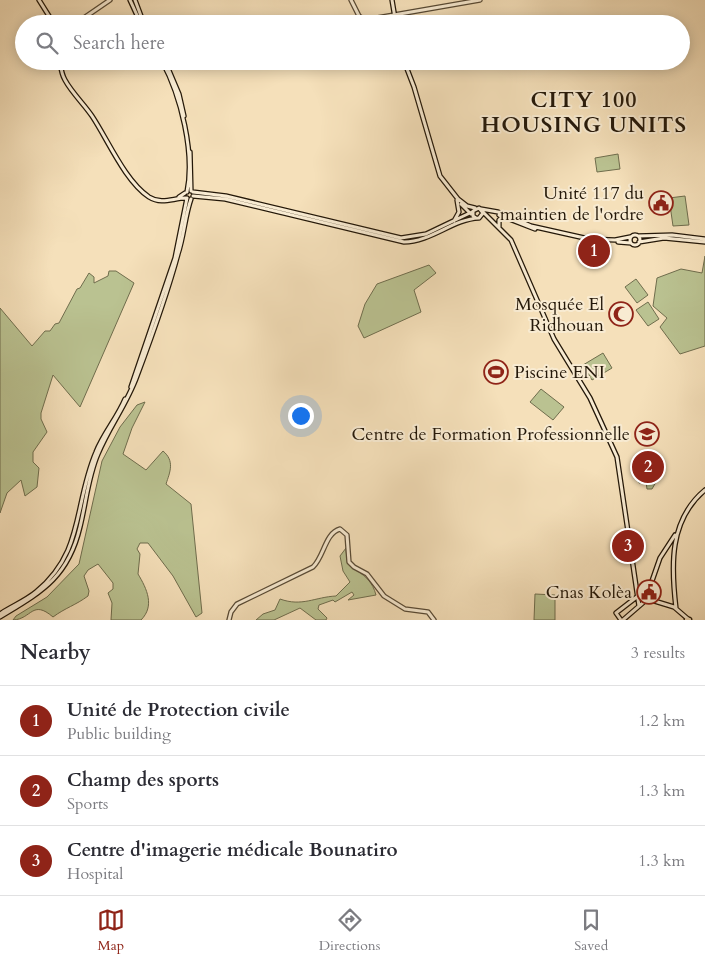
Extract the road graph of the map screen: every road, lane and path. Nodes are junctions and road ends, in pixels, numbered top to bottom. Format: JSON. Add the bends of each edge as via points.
{"nodes":[{"id":1,"x":39,"y":0,"type":"edge"},
{"id":2,"x":110,"y":0,"type":"edge"},
{"id":3,"x":130,"y":0,"type":"edge"},
{"id":4,"x":135,"y":0,"type":"edge"},
{"id":5,"x":351,"y":0,"type":"edge"},
{"id":6,"x":392,"y":0,"type":"edge"},
{"id":7,"x":480,"y":0,"type":"edge"},
{"id":8,"x":48,"y":15,"type":"edge"},
{"id":9,"x":88,"y":15,"type":"edge"},
{"id":10,"x":138,"y":15,"type":"edge"},
{"id":11,"x":140,"y":15,"type":"edge"},
{"id":12,"x":358,"y":15,"type":"edge"},
{"id":13,"x":394,"y":15,"type":"joint"},
{"id":14,"x":61,"y":70,"type":"edge"},
{"id":15,"x":167,"y":70,"type":"edge"},
{"id":16,"x":168,"y":70,"type":"edge"},
{"id":17,"x":407,"y":70,"type":"edge"},
{"id":18,"x":410,"y":78,"type":"junction"},
{"id":19,"x":191,"y":183,"type":"junction"},
{"id":20,"x":199,"y":193,"type":"junction"},
{"id":21,"x":189,"y":195,"type":"junction"},
{"id":22,"x":178,"y":199,"type":"junction"},
{"id":23,"x":457,"y":200,"type":"junction"},
{"id":24,"x":187,"y":206,"type":"junction"},
{"id":25,"x":477,"y":214,"type":"junction"},
{"id":26,"x":505,"y":217,"type":"junction"},
{"id":27,"x":453,"y":222,"type":"junction"},
{"id":28,"x":492,"y":222,"type":"junction"},
{"id":29,"x":500,"y":228,"type":"junction"},
{"id":30,"x":638,"y":236,"type":"junction"},
{"id":31,"x":630,"y":237,"type":"junction"},
{"id":32,"x":705,"y":240,"type":"edge"},
{"id":33,"x":639,"y":242,"type":"junction"},
{"id":34,"x":631,"y":244,"type":"junction"},
{"id":35,"x":705,"y":490,"type":"edge"},
{"id":36,"x":677,"y":533,"type":"junction"},
{"id":37,"x":638,"y":596,"type":"junction"},
{"id":38,"x":646,"y":599,"type":"junction"},
{"id":39,"x":639,"y":606,"type":"junction"},
{"id":40,"x":676,"y":608,"type":"junction"},
{"id":41,"x":0,"y":616,"type":"edge"},
{"id":42,"x":229,"y":620,"type":"edge"},
{"id":43,"x":434,"y":620,"type":"edge"},
{"id":44,"x":622,"y":620,"type":"edge"},
{"id":45,"x":688,"y":620,"type":"edge"}],
"edges":[{"from":1,"to":8,"type":"main road"},
{"from":2,"to":9,"type":"main road"},
{"from":3,"to":10,"type":"main road"},
{"from":4,"to":11,"type":"main road"},
{"from":5,"to":12,"type":"main road"},
{"from":6,"to":13,"type":"main road"},
{"from":7,"to":13,"type":"main road"},
{"from":14,"to":22,"type":"main road","via":[[138,187],[157,200]]},
{"from":15,"to":21,"type":"main road","via":[[183,121]]},
{"from":16,"to":19,"type":"main road","via":[[182,107],[189,144]]},
{"from":17,"to":18,"type":"main road"},
{"from":18,"to":23,"type":"main road","via":[[438,175]]},
{"from":18,"to":25,"type":"main road","via":[[441,178],[458,199]]},
{"from":19,"to":20,"type":"main road"},
{"from":19,"to":21,"type":"main road"},
{"from":20,"to":21,"type":"main road"},
{"from":20,"to":27,"type":"main road","via":[[226,196],[398,238],[422,236]]},
{"from":21,"to":22,"type":"main road"},
{"from":21,"to":24,"type":"main road"},
{"from":21,"to":25,"type":"main road","via":[[225,199],[404,242],[418,240]]},
{"from":21,"to":41,"type":"main road","via":[[177,258],[126,404],[98,454],[80,528],[69,558],[38,595]]},
{"from":22,"to":24,"type":"main road"},
{"from":23,"to":25,"type":"main road"},
{"from":23,"to":27,"type":"main road","via":[[459,212]]},
{"from":24,"to":41,"type":"main road","via":[[175,258],[130,390],[95,453],[77,528],[66,557],[36,592]]},
{"from":25,"to":26,"type":"main road","via":[[494,213]]},
{"from":25,"to":27,"type":"main road"},
{"from":25,"to":28,"type":"main road"},
{"from":25,"to":28,"type":"main road"},
{"from":25,"to":31,"type":"main road","via":[[498,212],[528,225],[589,239]]},
{"from":26,"to":29,"type":"main road","via":[[498,221]]},
{"from":26,"to":34,"type":"main road","via":[[527,227],[583,239]]},
{"from":28,"to":29,"type":"main road"},
{"from":29,"to":37,"type":"main road","via":[[513,244],[554,339],[590,398],[617,457]]},
{"from":30,"to":31,"type":"main road"},
{"from":30,"to":32,"type":"main road","via":[[672,235]]},
{"from":30,"to":33,"type":"main road"},
{"from":31,"to":34,"type":"main road"},
{"from":32,"to":33,"type":"main road","via":[[664,238]]},
{"from":33,"to":34,"type":"main road"},
{"from":35,"to":36,"type":"main road","via":[[689,507]]},
{"from":36,"to":38,"type":"main road","via":[[660,558]]},
{"from":36,"to":40,"type":"main road","via":[[674,551]]},
{"from":37,"to":38,"type":"main road"},
{"from":37,"to":39,"type":"main road"},
{"from":37,"to":44,"type":"main road","via":[[616,613]]},
{"from":38,"to":39,"type":"main road"},
{"from":38,"to":40,"type":"main road"},
{"from":39,"to":44,"type":"main road"},
{"from":40,"to":45,"type":"main road"},
{"from":42,"to":43,"type":"main road","via":[[237,604],[316,565],[332,534],[340,529],[347,535],[351,565],[367,574],[384,596],[405,609],[428,612]]}]}
